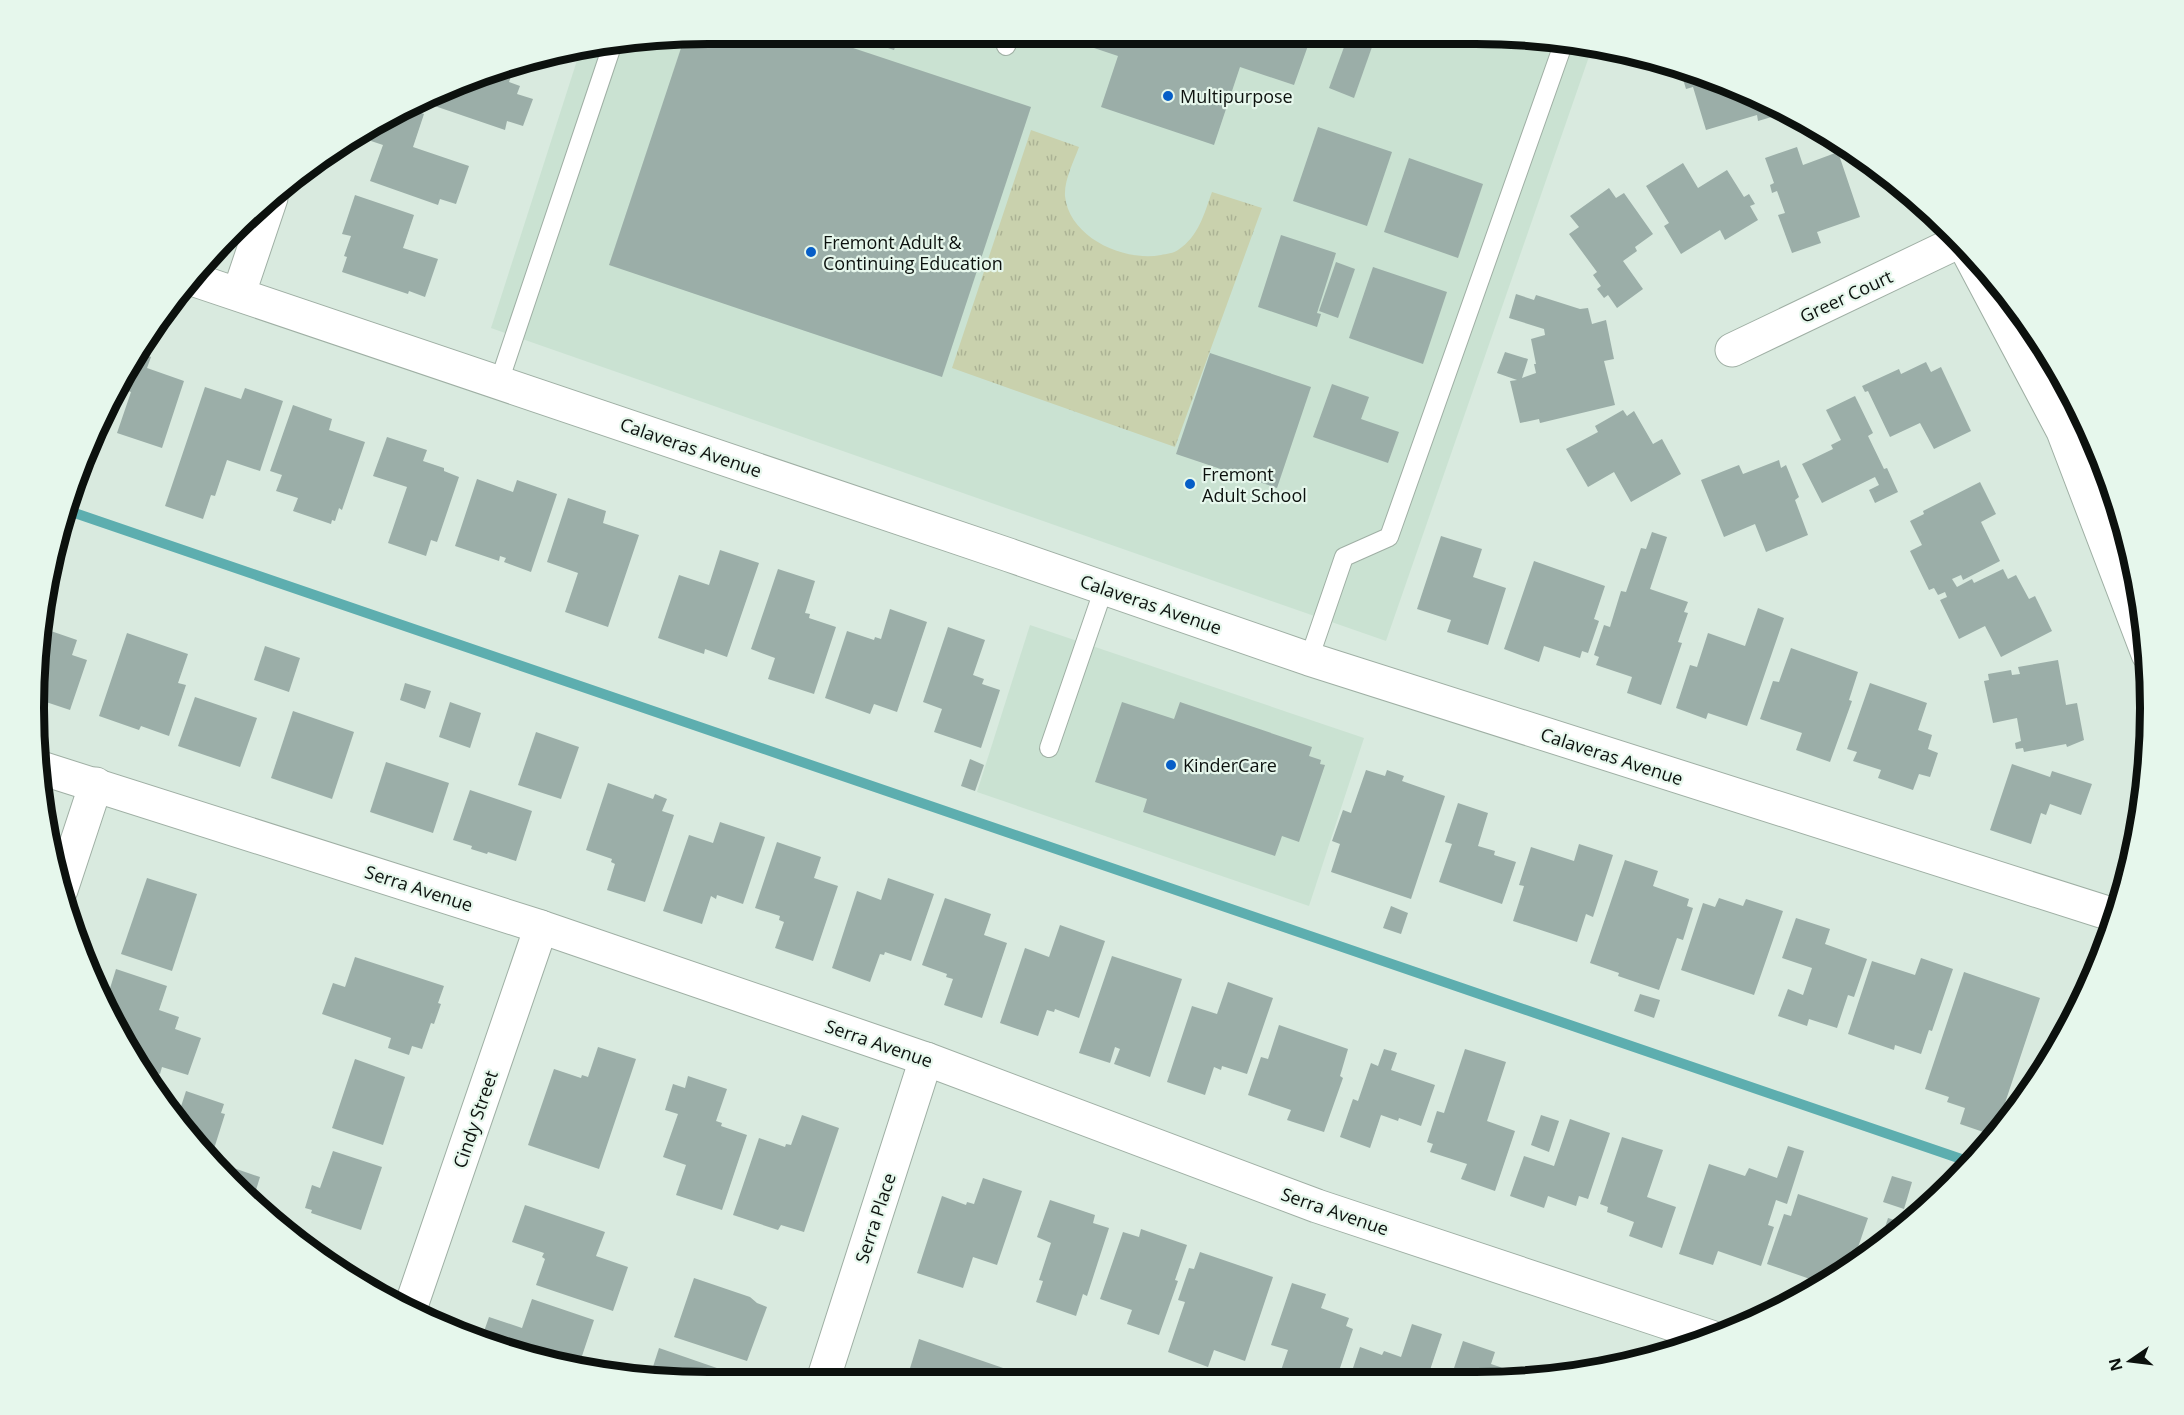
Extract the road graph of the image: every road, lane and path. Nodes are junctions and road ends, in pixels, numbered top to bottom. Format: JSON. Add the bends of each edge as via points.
{"nodes":[{"id":1,"x":1561,"y":49,"type":"edge"},
{"id":2,"x":610,"y":51,"type":"edge"},
{"id":3,"x":267,"y":211,"type":"edge"},
{"id":4,"x":1952,"y":244,"type":"edge"},
{"id":5,"x":199,"y":281,"type":"edge"},
{"id":6,"x":1990,"y":287,"type":"edge"},
{"id":7,"x":239,"y":294,"type":"junction"},
{"id":8,"x":1732,"y":350,"type":"dead end"},
{"id":9,"x":500,"y":382,"type":"junction"},
{"id":10,"x":2075,"y":426,"type":"edge"},
{"id":11,"x":1104,"y":588,"type":"junction"},
{"id":12,"x":2132,"y":606,"type":"edge"},
{"id":13,"x":1309,"y":659,"type":"junction"},
{"id":14,"x":1049,"y":748,"type":"dead end"},
{"id":15,"x":47,"y":770,"type":"edge"},
{"id":16,"x":96,"y":784,"type":"junction"},
{"id":17,"x":65,"y":877,"type":"edge"},
{"id":18,"x":2107,"y":913,"type":"edge"},
{"id":19,"x":541,"y":927,"type":"junction"},
{"id":20,"x":926,"y":1059,"type":"junction"},
{"id":21,"x":412,"y":1302,"type":"edge"},
{"id":22,"x":1699,"y":1333,"type":"edge"},
{"id":23,"x":826,"y":1372,"type":"edge"}],
"edges":[{"from":1,"to":13,"type":"lane","via":[[1389,537],[1344,557]]},
{"from":2,"to":9,"type":"lane"},
{"from":3,"to":7,"type":"street"},
{"from":4,"to":8,"type":"street","name":"Greer Court"},
{"from":5,"to":7,"type":"street","name":"Calaveras Avenue"},
{"from":6,"to":10,"type":"street"},
{"from":7,"to":9,"type":"street","name":"Calaveras Avenue"},
{"from":9,"to":11,"type":"street","name":"Calaveras Avenue"},
{"from":10,"to":12,"type":"street"},
{"from":11,"to":13,"type":"street","name":"Calaveras Avenue"},
{"from":11,"to":14,"type":"lane"},
{"from":13,"to":18,"type":"street","name":"Calaveras Avenue"},
{"from":15,"to":16,"type":"street","name":"Serra Avenue"},
{"from":16,"to":17,"type":"street"},
{"from":16,"to":19,"type":"street","name":"Serra Avenue"},
{"from":19,"to":20,"type":"street","name":"Serra Avenue"},
{"from":19,"to":21,"type":"street","name":"Cindy Street"},
{"from":20,"to":22,"type":"street","name":"Serra Avenue","via":[[1317,1206]]},
{"from":20,"to":23,"type":"street","name":"Serra Place"}]}
